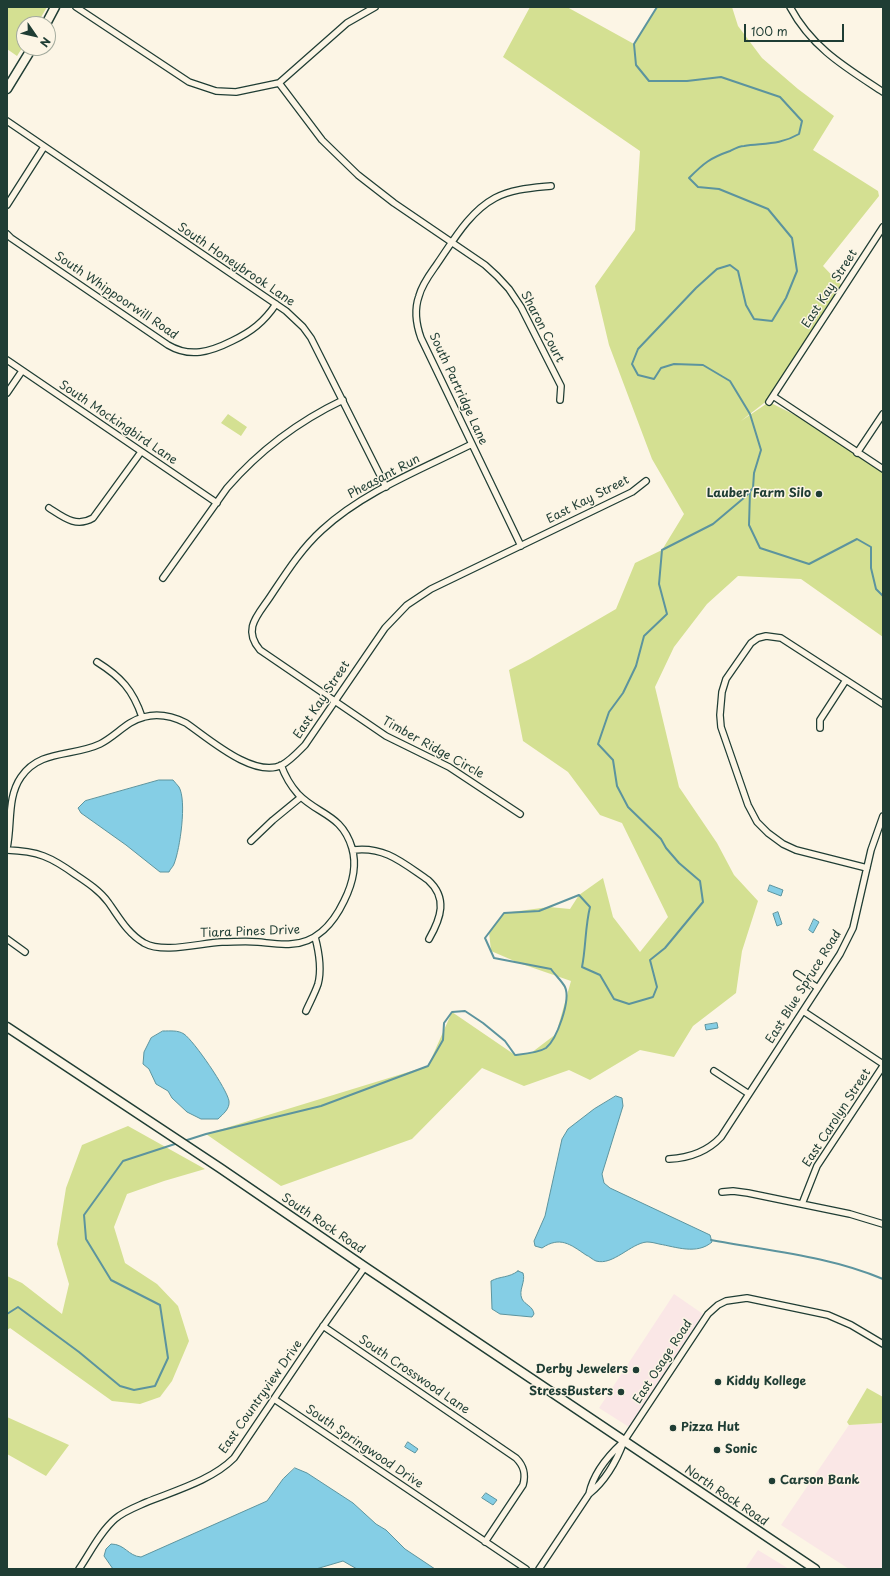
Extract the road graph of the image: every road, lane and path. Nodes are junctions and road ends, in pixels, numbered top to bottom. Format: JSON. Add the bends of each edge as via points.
{"nodes":[{"id":1,"x":55,"y":7,"type":"edge"},
{"id":2,"x":76,"y":7,"type":"edge"},
{"id":3,"x":375,"y":7,"type":"edge"},
{"id":4,"x":790,"y":7,"type":"edge"},
{"id":5,"x":50,"y":16,"type":"edge"},
{"id":6,"x":27,"y":56,"type":"edge"},
{"id":7,"x":279,"y":83,"type":"junction"},
{"id":8,"x":7,"y":89,"type":"edge"},
{"id":9,"x":883,"y":92,"type":"edge"},
{"id":10,"x":7,"y":121,"type":"edge"},
{"id":11,"x":44,"y":147,"type":"junction"},
{"id":12,"x":551,"y":186,"type":"dead end"},
{"id":13,"x":7,"y":206,"type":"edge"},
{"id":14,"x":883,"y":228,"type":"edge"},
{"id":15,"x":7,"y":234,"type":"edge"},
{"id":16,"x":452,"y":242,"type":"junction"},
{"id":17,"x":276,"y":304,"type":"junction"},
{"id":18,"x":7,"y":360,"type":"edge"},
{"id":19,"x":22,"y":371,"type":"junction"},
{"id":20,"x":7,"y":393,"type":"edge"},
{"id":21,"x":773,"y":396,"type":"junction"},
{"id":22,"x":343,"y":400,"type":"junction"},
{"id":23,"x":560,"y":400,"type":"dead end"},
{"id":24,"x":769,"y":402,"type":"dead end"},
{"id":25,"x":883,"y":414,"type":"edge"},
{"id":26,"x":472,"y":444,"type":"junction"},
{"id":27,"x":141,"y":452,"type":"junction"},
{"id":28,"x":857,"y":453,"type":"junction"},
{"id":29,"x":883,"y":469,"type":"edge"},
{"id":30,"x":646,"y":481,"type":"dead end"},
{"id":31,"x":386,"y":487,"type":"junction"},
{"id":32,"x":217,"y":503,"type":"junction"},
{"id":33,"x":49,"y":508,"type":"dead end"},
{"id":34,"x":522,"y":546,"type":"junction"},
{"id":35,"x":163,"y":578,"type":"dead end"},
{"id":36,"x":252,"y":639,"type":"joint"},
{"id":37,"x":97,"y":662,"type":"dead end"},
{"id":38,"x":846,"y":680,"type":"junction"},
{"id":39,"x":334,"y":701,"type":"junction"},
{"id":40,"x":883,"y":704,"type":"edge"},
{"id":41,"x":142,"y":717,"type":"junction"},
{"id":42,"x":820,"y":728,"type":"dead end"},
{"id":43,"x":281,"y":765,"type":"junction"},
{"id":44,"x":302,"y":797,"type":"junction"},
{"id":45,"x":9,"y":798,"type":"edge"},
{"id":46,"x":520,"y":814,"type":"dead end"},
{"id":47,"x":883,"y":816,"type":"edge"},
{"id":48,"x":251,"y":841,"type":"dead end"},
{"id":49,"x":7,"y":849,"type":"edge"},
{"id":50,"x":352,"y":850,"type":"junction"},
{"id":51,"x":867,"y":868,"type":"junction"},
{"id":52,"x":315,"y":937,"type":"junction"},
{"id":53,"x":7,"y":939,"type":"edge"},
{"id":54,"x":429,"y":939,"type":"dead end"},
{"id":55,"x":25,"y":952,"type":"dead end"},
{"id":56,"x":797,"y":974,"type":"dead end"},
{"id":57,"x":818,"y":988,"type":"junction"},
{"id":58,"x":306,"y":1010,"type":"dead end"},
{"id":59,"x":803,"y":1011,"type":"junction"},
{"id":60,"x":7,"y":1027,"type":"edge"},
{"id":61,"x":883,"y":1065,"type":"edge"},
{"id":62,"x":714,"y":1071,"type":"dead end"},
{"id":63,"x":749,"y":1094,"type":"junction"},
{"id":64,"x":669,"y":1159,"type":"dead end"},
{"id":65,"x":722,"y":1192,"type":"dead end"},
{"id":66,"x":802,"y":1204,"type":"junction"},
{"id":67,"x":883,"y":1224,"type":"edge"},
{"id":68,"x":365,"y":1267,"type":"junction"},
{"id":69,"x":323,"y":1326,"type":"junction"},
{"id":70,"x":883,"y":1344,"type":"edge"},
{"id":71,"x":274,"y":1399,"type":"junction"},
{"id":72,"x":624,"y":1442,"type":"junction"},
{"id":73,"x":485,"y":1542,"type":"junction"},
{"id":74,"x":79,"y":1569,"type":"edge"},
{"id":75,"x":526,"y":1569,"type":"edge"},
{"id":76,"x":539,"y":1569,"type":"edge"},
{"id":77,"x":814,"y":1569,"type":"edge"}],
"edges":[{"from":1,"to":5,"type":"main road"},
{"from":2,"to":7,"type":"street","via":[[168,69],[201,87],[220,92],[236,92]]},
{"from":3,"to":7,"type":"street","via":[[347,23]]},
{"from":4,"to":9,"type":"street","via":[[798,22],[823,51]]},
{"from":6,"to":8,"type":"main road"},
{"from":7,"to":16,"type":"street","name":"Sharon Court","via":[[322,140],[358,175]]},
{"from":10,"to":11,"type":"street","name":"South Honeybrook Lane"},
{"from":11,"to":13,"type":"street"},
{"from":11,"to":17,"type":"street","name":"South Honeybrook Lane"},
{"from":12,"to":16,"type":"street","name":"South Partridge Lane","via":[[516,190],[493,199],[478,211]]},
{"from":14,"to":21,"type":"street","name":"East Kay Street"},
{"from":15,"to":17,"type":"street","name":"South Whippoorwill Road","via":[[168,345],[187,352],[203,352],[253,330]]},
{"from":16,"to":23,"type":"street","name":"Sharon Court","via":[[491,271],[514,296],[561,386]]},
{"from":16,"to":26,"type":"street","name":"South Partridge Lane","via":[[421,289],[416,320],[421,338]]},
{"from":17,"to":22,"type":"street","name":"South Honeybrook Lane","via":[[295,318],[311,338]]},
{"from":18,"to":19,"type":"street","name":"South Mockingbird Lane"},
{"from":19,"to":20,"type":"street"},
{"from":19,"to":27,"type":"street","name":"South Mockingbird Lane"},
{"from":21,"to":24,"type":"street","name":"East Kay Street"},
{"from":21,"to":28,"type":"street"},
{"from":22,"to":31,"type":"street","name":"South Honeybrook Lane"},
{"from":22,"to":32,"type":"street","via":[[305,420],[269,447],[237,476]]},
{"from":25,"to":28,"type":"street"},
{"from":26,"to":31,"type":"street","name":"Pheasant Run"},
{"from":26,"to":34,"type":"street","name":"South Partridge Lane"},
{"from":27,"to":32,"type":"street","name":"South Mockingbird Lane"},
{"from":27,"to":33,"type":"street","via":[[93,518],[84,522],[72,522]]},
{"from":28,"to":29,"type":"street"},
{"from":30,"to":34,"type":"street","name":"East Kay Street","via":[[632,492]]},
{"from":31,"to":36,"type":"street","name":"Pheasant Run","via":[[349,508],[308,544],[254,620]]},
{"from":32,"to":35,"type":"street"},
{"from":34,"to":39,"type":"street","name":"East Kay Street","via":[[431,589],[407,605],[378,637]]},
{"from":36,"to":39,"type":"street","name":"Timber Ridge Circle","via":[[260,650]]},
{"from":37,"to":41,"type":"street","via":[[112,672],[129,689]]},
{"from":38,"to":40,"type":"street"},
{"from":38,"to":42,"type":"street","via":[[820,720]]},
{"from":38,"to":51,"type":"street","via":[[781,638],[766,636],[754,640],[747,646],[726,679],[720,701],[721,727],[748,805],[757,822],[768,833],[796,850]]},
{"from":39,"to":43,"type":"street","name":"East Kay Street","via":[[305,744]]},
{"from":39,"to":46,"type":"street","name":"Timber Ridge Circle","via":[[386,736],[449,767]]},
{"from":41,"to":43,"type":"street","via":[[160,715],[186,722],[248,764],[264,768]]},
{"from":41,"to":45,"type":"street","via":[[133,720],[100,744],[74,752],[51,755],[34,764],[21,777]]},
{"from":43,"to":44,"type":"street","name":"Tiara Pines Drive","via":[[291,785]]},
{"from":44,"to":48,"type":"street","via":[[272,820]]},
{"from":44,"to":50,"type":"street","name":"Tiara Pines Drive","via":[[337,822],[346,834]]},
{"from":45,"to":49,"type":"street","via":[[11,822]]},
{"from":47,"to":51,"type":"street","name":"East Blue Spruce Road"},
{"from":49,"to":52,"type":"street","name":"Tiara Pines Drive","via":[[32,852],[55,860],[92,886],[128,929],[144,943],[153,946],[256,941],[290,944],[306,942]]},
{"from":50,"to":52,"type":"street","name":"Tiara Pines Drive","via":[[353,871],[348,894],[336,916]]},
{"from":50,"to":54,"type":"street","via":[[370,849],[388,854],[434,885],[441,908]]},
{"from":51,"to":57,"type":"street","name":"East Blue Spruce Road","via":[[850,936]]},
{"from":52,"to":58,"type":"street","via":[[319,954],[318,984]]},
{"from":53,"to":55,"type":"street"},
{"from":56,"to":57,"type":"street"},
{"from":57,"to":59,"type":"street","name":"East Blue Spruce Road"},
{"from":59,"to":61,"type":"street"},
{"from":59,"to":63,"type":"street","name":"East Blue Spruce Road"},
{"from":60,"to":68,"type":"main road","name":"South Rock Road"},
{"from":61,"to":66,"type":"street","name":"East Carolyn Street","via":[[817,1166]]},
{"from":62,"to":63,"type":"street"},
{"from":63,"to":64,"type":"street","name":"East Blue Spruce Road","via":[[713,1145],[691,1156]]},
{"from":65,"to":66,"type":"street","via":[[738,1191]]},
{"from":66,"to":67,"type":"street"},
{"from":68,"to":69,"type":"street","name":"East Countryview Drive"},
{"from":68,"to":72,"type":"main road","name":"South Rock Road"},
{"from":69,"to":71,"type":"street","name":"East Countryview Drive"},
{"from":69,"to":73,"type":"street","name":"South Crosswood Lane","via":[[520,1462],[525,1476],[523,1485]]},
{"from":70,"to":72,"type":"street","name":"East Osage Road","via":[[828,1315],[747,1298],[726,1301],[708,1314]]},
{"from":71,"to":73,"type":"street","name":"South Springwood Drive"},
{"from":71,"to":74,"type":"street","name":"East Countryview Drive","via":[[226,1466],[208,1477],[124,1512],[104,1531]]},
{"from":72,"to":76,"type":"street","name":"East Osage Road","via":[[612,1453],[591,1484],[589,1494]]},
{"from":72,"to":77,"type":"main road","name":"North Rock Road"},
{"from":73,"to":75,"type":"street","name":"South Springwood Drive"}]}
